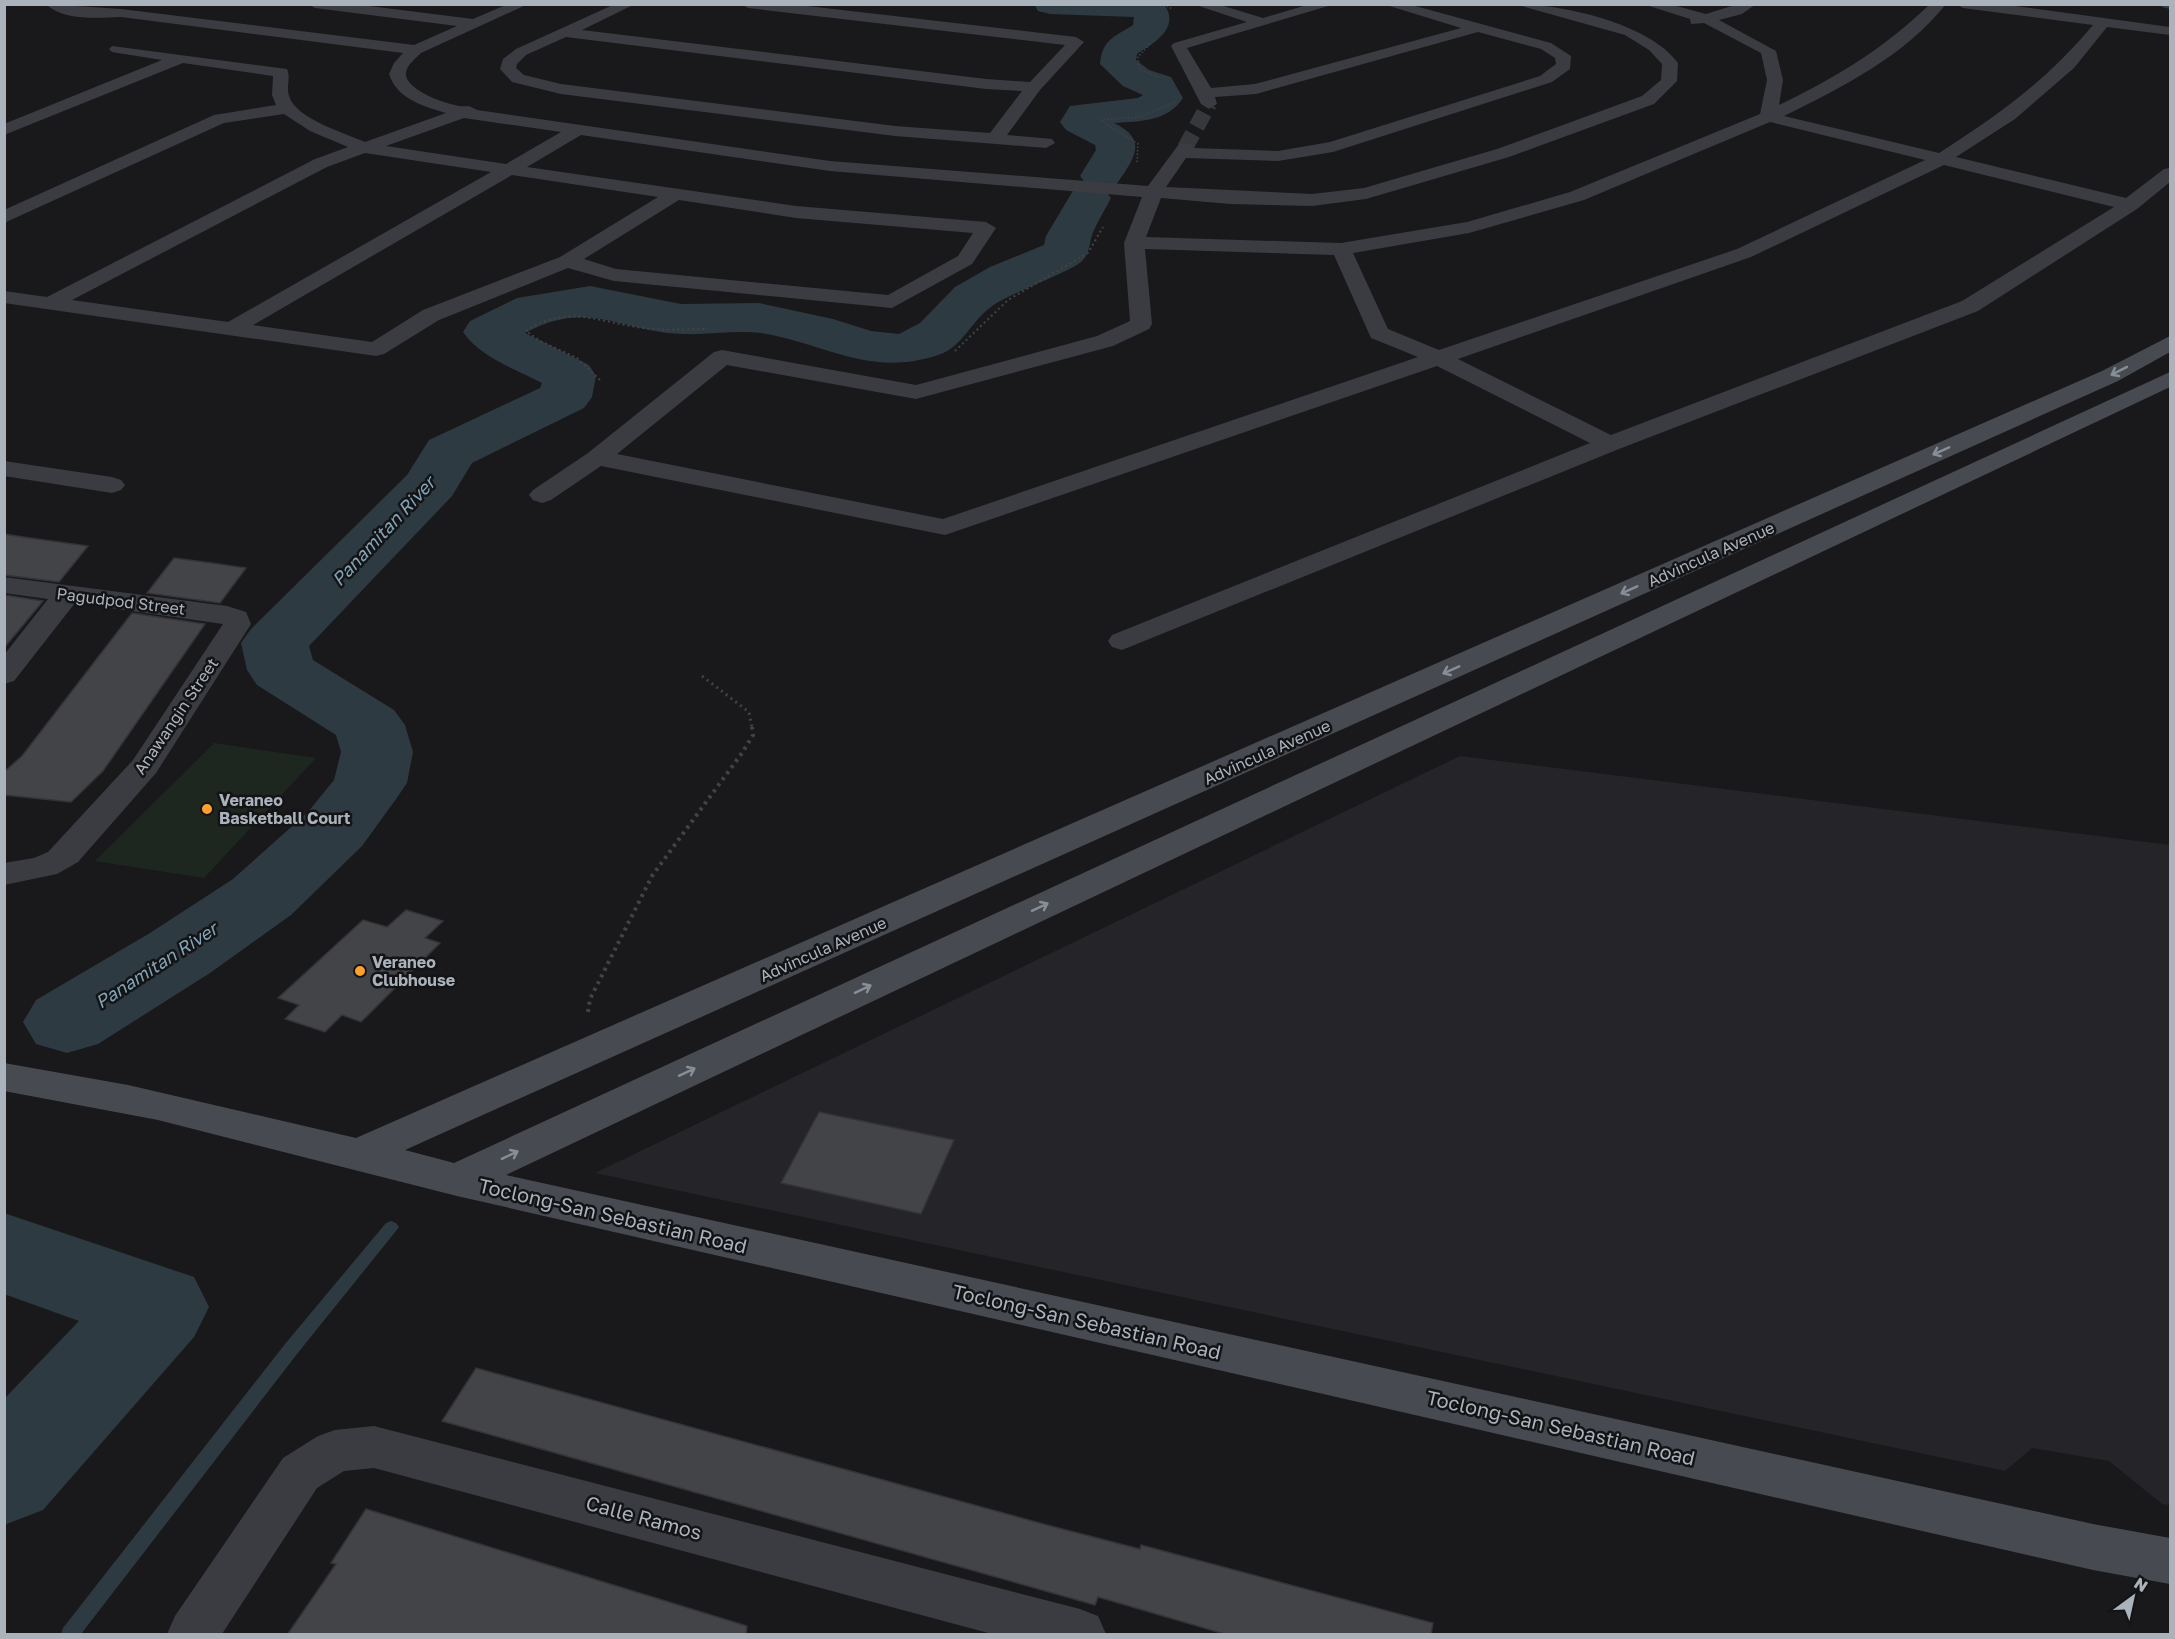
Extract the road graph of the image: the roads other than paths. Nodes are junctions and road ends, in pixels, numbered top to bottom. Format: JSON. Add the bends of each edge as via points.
{"nodes":[{"id":1,"x":53,"y":4,"type":"edge"},
{"id":2,"x":91,"y":4,"type":"edge"},
{"id":3,"x":315,"y":4,"type":"edge"},
{"id":4,"x":414,"y":4,"type":"edge"},
{"id":5,"x":521,"y":4,"type":"edge"},
{"id":6,"x":628,"y":4,"type":"edge"},
{"id":7,"x":748,"y":4,"type":"edge"},
{"id":8,"x":1200,"y":4,"type":"edge"},
{"id":9,"x":1328,"y":4,"type":"edge"},
{"id":10,"x":1390,"y":4,"type":"edge"},
{"id":11,"x":1521,"y":4,"type":"edge"},
{"id":12,"x":1650,"y":4,"type":"edge"},
{"id":13,"x":1749,"y":4,"type":"edge"},
{"id":14,"x":1939,"y":4,"type":"edge"},
{"id":15,"x":1964,"y":4,"type":"edge"},
{"id":16,"x":121,"y":13,"type":"junction"},
{"id":17,"x":389,"y":14,"type":"junction"},
{"id":18,"x":1707,"y":19,"type":"junction"},
{"id":19,"x":1262,"y":22,"type":"junction"},
{"id":20,"x":2104,"y":22,"type":"junction"},
{"id":21,"x":474,"y":24,"type":"junction"},
{"id":22,"x":1674,"y":24,"type":"dead end"},
{"id":23,"x":1478,"y":27,"type":"junction"},
{"id":24,"x":1652,"y":28,"type":"dead end"},
{"id":25,"x":2170,"y":31,"type":"edge"},
{"id":26,"x":564,"y":32,"type":"junction"},
{"id":27,"x":1630,"y":32,"type":"junction"},
{"id":28,"x":1588,"y":39,"type":"dead end"},
{"id":29,"x":1567,"y":42,"type":"dead end"},
{"id":30,"x":1546,"y":46,"type":"junction"},
{"id":31,"x":117,"y":49,"type":"dead end"},
{"id":32,"x":416,"y":50,"type":"junction"},
{"id":33,"x":184,"y":57,"type":"junction"},
{"id":34,"x":538,"y":85,"type":"junction"},
{"id":35,"x":1034,"y":87,"type":"junction"},
{"id":36,"x":287,"y":108,"type":"junction"},
{"id":37,"x":462,"y":113,"type":"junction"},
{"id":38,"x":1768,"y":117,"type":"junction"},
{"id":39,"x":4,"y":130,"type":"edge"},
{"id":40,"x":578,"y":130,"type":"junction"},
{"id":41,"x":995,"y":139,"type":"junction"},
{"id":42,"x":1046,"y":143,"type":"dead end"},
{"id":43,"x":365,"y":148,"type":"junction"},
{"id":44,"x":1942,"y":159,"type":"junction"},
{"id":45,"x":508,"y":170,"type":"junction"},
{"id":46,"x":2170,"y":173,"type":"edge"},
{"id":47,"x":1154,"y":191,"type":"junction"},
{"id":48,"x":675,"y":195,"type":"junction"},
{"id":49,"x":2130,"y":205,"type":"junction"},
{"id":50,"x":4,"y":217,"type":"edge"},
{"id":51,"x":1134,"y":243,"type":"junction"},
{"id":52,"x":1341,"y":249,"type":"junction"},
{"id":53,"x":567,"y":261,"type":"junction"},
{"id":54,"x":4,"y":297,"type":"edge"},
{"id":55,"x":49,"y":304,"type":"junction"},
{"id":56,"x":231,"y":329,"type":"junction"},
{"id":57,"x":2170,"y":343,"type":"edge"},
{"id":58,"x":1437,"y":357,"type":"junction"},
{"id":59,"x":2170,"y":379,"type":"edge"},
{"id":60,"x":1610,"y":444,"type":"junction"},
{"id":61,"x":597,"y":458,"type":"junction"},
{"id":62,"x":4,"y":468,"type":"edge"},
{"id":63,"x":111,"y":485,"type":"dead end"},
{"id":64,"x":542,"y":495,"type":"dead end"},
{"id":65,"x":4,"y":585,"type":"edge"},
{"id":66,"x":66,"y":594,"type":"junction"},
{"id":67,"x":236,"y":618,"type":"joint"},
{"id":68,"x":1122,"y":641,"type":"dead end"},
{"id":69,"x":4,"y":675,"type":"edge"},
{"id":70,"x":1404,"y":691,"type":"junction"},
{"id":71,"x":1445,"y":717,"type":"junction"},
{"id":72,"x":4,"y":874,"type":"edge"},
{"id":73,"x":4,"y":1077,"type":"edge"},
{"id":74,"x":361,"y":1153,"type":"junction"},
{"id":75,"x":457,"y":1180,"type":"junction"},
{"id":76,"x":2170,"y":1561,"type":"edge"},
{"id":77,"x":193,"y":1635,"type":"edge"},
{"id":78,"x":1080,"y":1635,"type":"edge"}],
"edges":[{"from":1,"to":16,"type":"street","via":[[94,14]]},
{"from":2,"to":16,"type":"street"},
{"from":3,"to":17,"type":"street"},
{"from":4,"to":17,"type":"street"},
{"from":5,"to":21,"type":"street"},
{"from":6,"to":26,"type":"street"},
{"from":7,"to":35,"type":"street","via":[[1076,42]]},
{"from":8,"to":19,"type":"street"},
{"from":9,"to":19,"type":"street"},
{"from":10,"to":23,"type":"street"},
{"from":11,"to":27,"type":"street"},
{"from":12,"to":18,"type":"street"},
{"from":13,"to":18,"type":"street"},
{"from":14,"to":38,"type":"street","via":[[1903,39],[1834,86]]},
{"from":15,"to":20,"type":"street"},
{"from":16,"to":32,"type":"street"},
{"from":17,"to":21,"type":"street"},
{"from":18,"to":22,"type":"street"},
{"from":18,"to":38,"type":"street","via":[[1768,51],[1775,80]]},
{"from":19,"to":23,"type":"street","via":[[1179,46],[1181,56],[1208,98],[1256,89]]},
{"from":20,"to":25,"type":"street"},
{"from":20,"to":44,"type":"street","via":[[2059,72],[2009,115]]},
{"from":21,"to":32,"type":"street"},
{"from":23,"to":30,"type":"street"},
{"from":24,"to":27,"type":"street"},
{"from":26,"to":34,"type":"street","via":[[509,62],[508,69],[518,79]]},
{"from":26,"to":35,"type":"street"},
{"from":27,"to":28,"type":"street"},
{"from":27,"to":47,"type":"street","via":[[1670,63],[1669,81],[1648,100],[1503,153],[1366,193],[1312,200]]},
{"from":29,"to":30,"type":"street"},
{"from":30,"to":47,"type":"street","via":[[1563,56],[1564,66],[1546,79],[1333,147],[1278,156],[1184,150]]},
{"from":31,"to":33,"type":"street"},
{"from":32,"to":37,"type":"street","via":[[403,59],[398,75],[401,87],[418,99]]},
{"from":33,"to":36,"type":"street","via":[[281,72],[280,95]]},
{"from":33,"to":39,"type":"street"},
{"from":34,"to":37,"type":"street"},
{"from":34,"to":41,"type":"street","via":[[895,131]]},
{"from":35,"to":41,"type":"street"},
{"from":36,"to":43,"type":"street","via":[[300,119]]},
{"from":36,"to":50,"type":"street","via":[[220,120]]},
{"from":37,"to":40,"type":"street"},
{"from":37,"to":43,"type":"street"},
{"from":38,"to":44,"type":"street"},
{"from":38,"to":52,"type":"street","via":[[1577,195],[1469,227]]},
{"from":40,"to":45,"type":"street"},
{"from":40,"to":47,"type":"street","via":[[830,166]]},
{"from":41,"to":42,"type":"street"},
{"from":43,"to":45,"type":"street"},
{"from":43,"to":55,"type":"street","via":[[321,163]]},
{"from":44,"to":49,"type":"street"},
{"from":44,"to":58,"type":"street","via":[[1744,254]]},
{"from":45,"to":48,"type":"street"},
{"from":45,"to":56,"type":"street"},
{"from":46,"to":49,"type":"street"},
{"from":47,"to":51,"type":"street"},
{"from":48,"to":53,"type":"street"},
{"from":48,"to":53,"type":"street","via":[[796,212],[986,228],[965,260],[892,302],[614,275]]},
{"from":49,"to":60,"type":"street","via":[[1970,306]]},
{"from":51,"to":52,"type":"street"},
{"from":51,"to":61,"type":"street","via":[[1141,324],[1105,341],[916,392],[722,357]]},
{"from":52,"to":58,"type":"street","via":[[1379,333]]},
{"from":53,"to":56,"type":"street","via":[[431,315],[376,349]]},
{"from":54,"to":55,"type":"street"},
{"from":55,"to":56,"type":"street"},
{"from":57,"to":70,"type":"main road","name":"Advincula Avenue","one_way":true,"via":[[2099,380]]},
{"from":58,"to":60,"type":"street"},
{"from":58,"to":61,"type":"street","via":[[945,527]]},
{"from":59,"to":71,"type":"main road"},
{"from":60,"to":68,"type":"street"},
{"from":61,"to":64,"type":"street"},
{"from":62,"to":63,"type":"street"},
{"from":65,"to":66,"type":"street","name":"Pagudpod Street"},
{"from":66,"to":67,"type":"street","name":"Pagudpod Street"},
{"from":66,"to":69,"type":"street"},
{"from":67,"to":72,"type":"street","name":"Anawangin Street","via":[[237,624],[145,766],[58,862]]},
{"from":70,"to":71,"type":"main road"},
{"from":70,"to":74,"type":"main road","name":"Advincula Avenue"},
{"from":75,"to":71,"type":"main road","one_way":true},
{"from":73,"to":74,"type":"main road","name":"Toclong-San Sebastian Road","via":[[145,1101]]},
{"from":74,"to":75,"type":"main road","name":"Toclong-San Sebastian Road"},
{"from":75,"to":76,"type":"main road","name":"Toclong-San Sebastian Road"},
{"from":77,"to":78,"type":"street","name":"Calle Ramos","via":[[300,1473],[335,1451],[374,1447]]}]}
